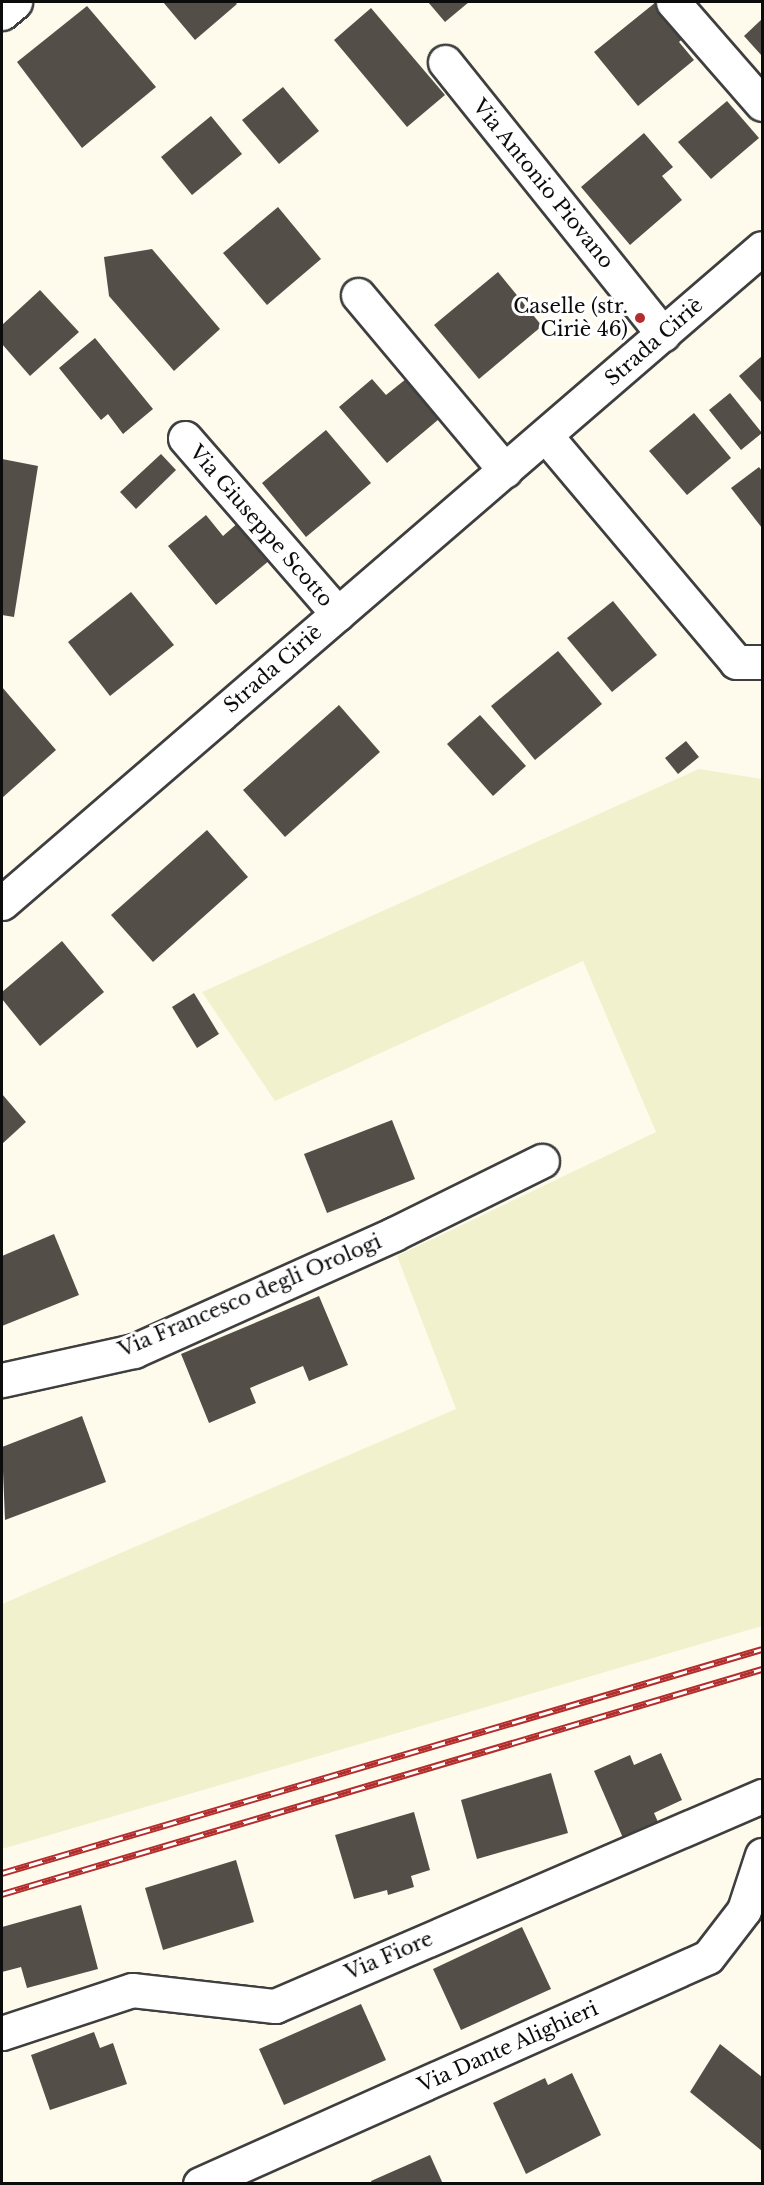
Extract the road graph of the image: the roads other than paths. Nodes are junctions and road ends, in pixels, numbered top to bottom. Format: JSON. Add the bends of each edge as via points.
{"nodes":[{"id":1,"x":15,"y":2,"type":"edge"},
{"id":2,"x":673,"y":2,"type":"edge"},
{"id":3,"x":2,"y":13,"type":"edge"},
{"id":4,"x":445,"y":62,"type":"dead end"},
{"id":5,"x":762,"y":104,"type":"edge"},
{"id":6,"x":762,"y":250,"type":"edge"},
{"id":7,"x":358,"y":295,"type":"dead end"},
{"id":8,"x":663,"y":334,"type":"junction"},
{"id":9,"x":546,"y":436,"type":"junction"},
{"id":10,"x":185,"y":438,"type":"dead end"},
{"id":11,"x":505,"y":470,"type":"junction"},
{"id":12,"x":338,"y":614,"type":"junction"},
{"id":13,"x":749,"y":662,"type":"edge"},
{"id":14,"x":2,"y":903,"type":"edge"},
{"id":15,"x":543,"y":1161,"type":"dead end"},
{"id":16,"x":2,"y":1380,"type":"edge"},
{"id":17,"x":762,"y":1796,"type":"edge"},
{"id":18,"x":762,"y":1855,"type":"edge"},
{"id":19,"x":2,"y":2033,"type":"edge"},
{"id":20,"x":200,"y":2184,"type":"edge"}],
"edges":[{"from":1,"to":3,"type":"street"},
{"from":2,"to":5,"type":"street"},
{"from":4,"to":8,"type":"street","name":"Via Antonio Piovano"},
{"from":6,"to":8,"type":"street","name":"Strada Ciriè"},
{"from":7,"to":11,"type":"street"},
{"from":8,"to":9,"type":"street","name":"Strada Ciriè"},
{"from":9,"to":11,"type":"street","name":"Strada Ciriè"},
{"from":9,"to":13,"type":"street"},
{"from":10,"to":12,"type":"street","name":"Via Giuseppe Scotto"},
{"from":11,"to":12,"type":"street","name":"Strada Ciriè"},
{"from":12,"to":14,"type":"street","name":"Strada Ciriè"},
{"from":15,"to":16,"type":"street","name":"Via Francesco degli Orologi","via":[[394,1234],[134,1351]]},
{"from":17,"to":19,"type":"street","name":"Via Fiore","via":[[275,2006],[132,1990]]},
{"from":18,"to":20,"type":"street","name":"Via Dante Alighieri","via":[[744,1910],[708,1957]]}]}
